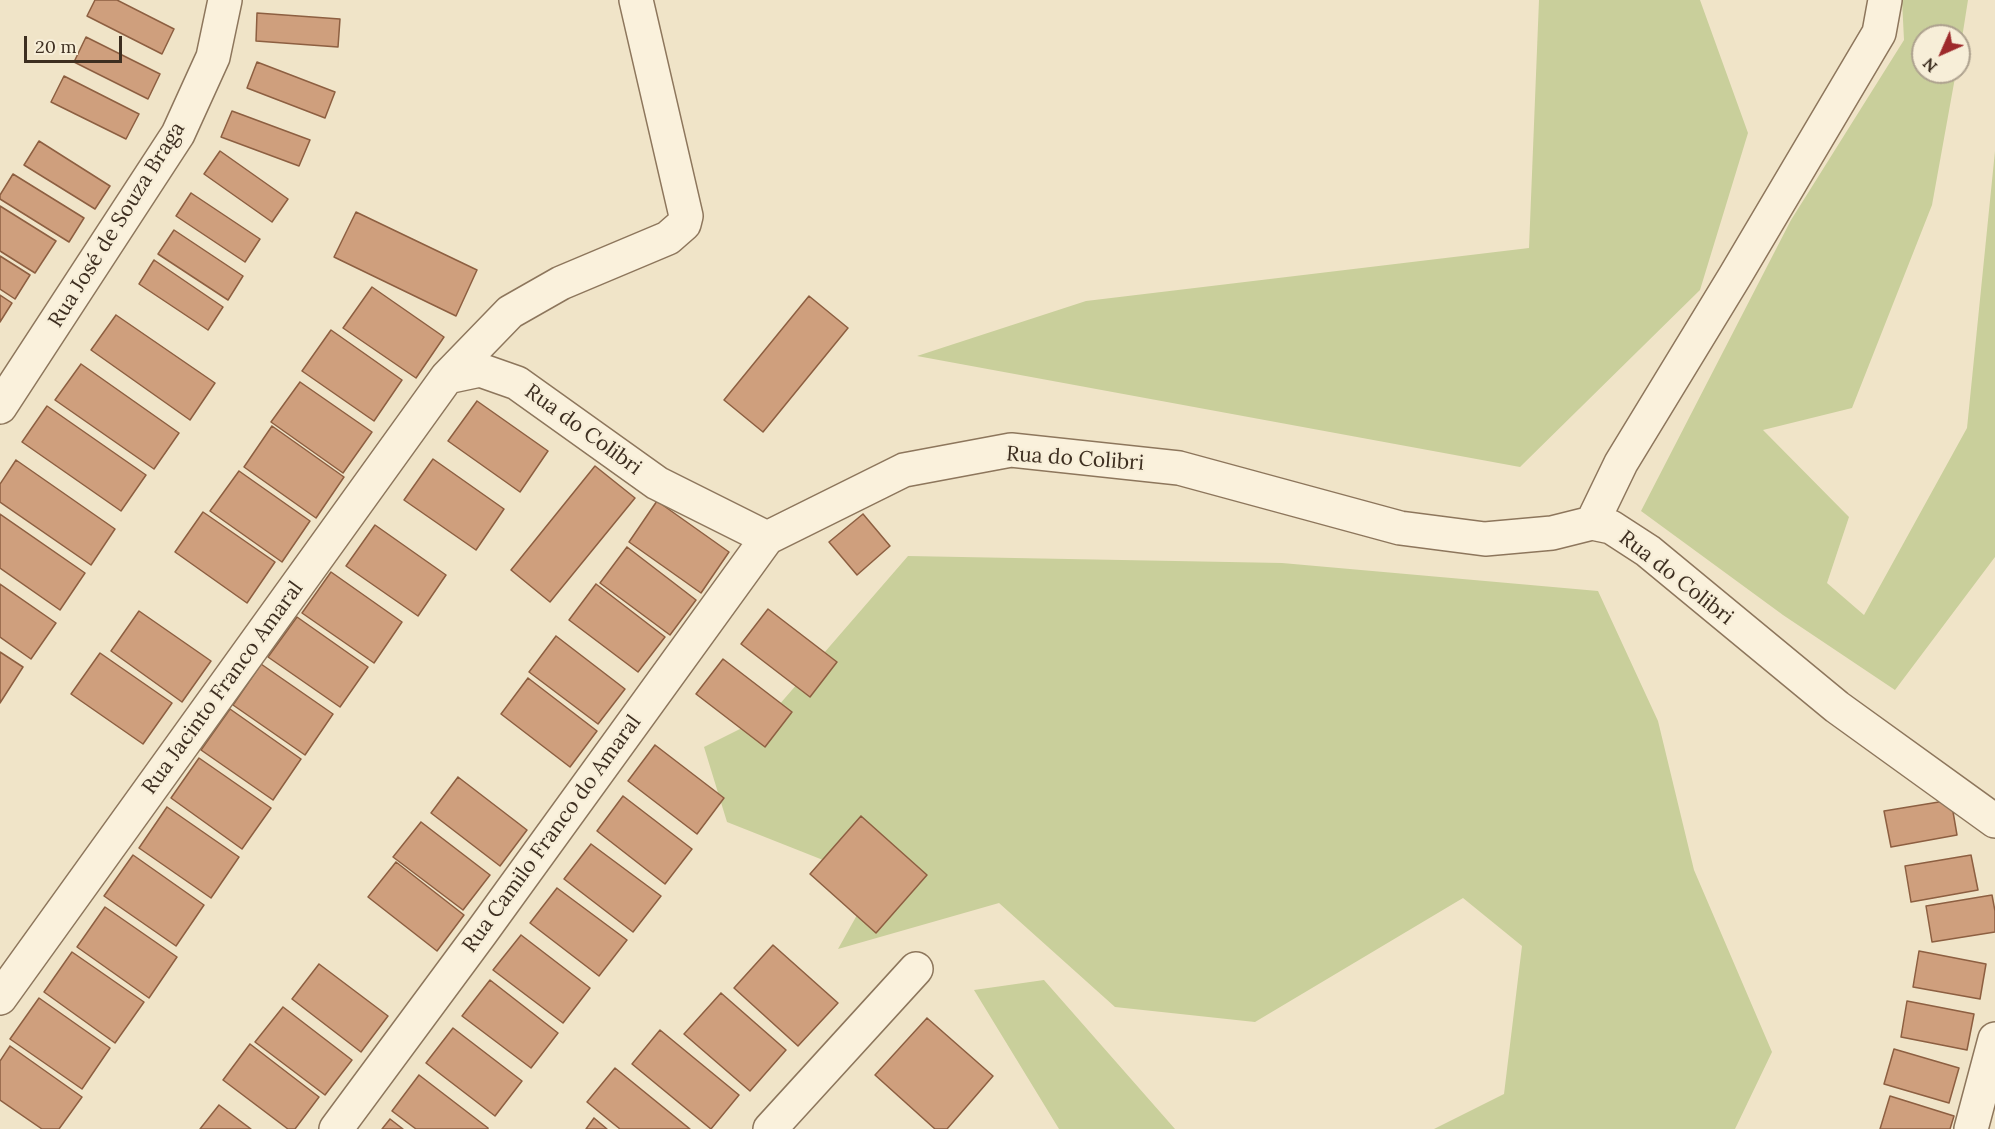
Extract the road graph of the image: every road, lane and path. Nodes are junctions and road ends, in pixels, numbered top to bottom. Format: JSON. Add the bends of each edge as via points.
{"nodes":[{"id":1,"x":225,"y":0,"type":"edge"},
{"id":2,"x":636,"y":0,"type":"edge"},
{"id":3,"x":1884,"y":0,"type":"edge"},
{"id":4,"x":447,"y":378,"type":"junction"},
{"id":5,"x":0,"y":407,"type":"edge"},
{"id":6,"x":1592,"y":523,"type":"junction"},
{"id":7,"x":767,"y":538,"type":"junction"},
{"id":8,"x":1995,"y":821,"type":"edge"},
{"id":9,"x":916,"y":969,"type":"dead end"},
{"id":10,"x":0,"y":998,"type":"edge"},
{"id":11,"x":1995,"y":1039,"type":"edge"},
{"id":12,"x":336,"y":1129,"type":"edge"},
{"id":13,"x":770,"y":1129,"type":"edge"},
{"id":14,"x":1971,"y":1129,"type":"edge"}],
"edges":[{"from":1,"to":5,"type":"street","name":"Rua José de Souza Braga","via":[[213,57],[178,134]]},
{"from":2,"to":4,"type":"street","via":[[686,216],[684,224],[668,238],[561,283],[510,312]]},
{"from":3,"to":6,"type":"street","via":[[1879,33],[1621,463]]},
{"from":4,"to":7,"type":"street","name":"Rua do Colibri","via":[[480,370],[517,382],[657,483]]},
{"from":4,"to":10,"type":"street","name":"Rua Jacinto Franco Amaral"},
{"from":6,"to":7,"type":"street","name":"Rua do Colibri","via":[[1552,533],[1485,539],[1400,528],[1179,468],[1011,450],[904,470]]},
{"from":6,"to":8,"type":"street","name":"Rua do Colibri","via":[[1611,527],[1648,550],[1837,707]]},
{"from":7,"to":12,"type":"street","name":"Rua Camilo Franco do Amaral"},
{"from":9,"to":13,"type":"street"},
{"from":11,"to":14,"type":"street"}]}
